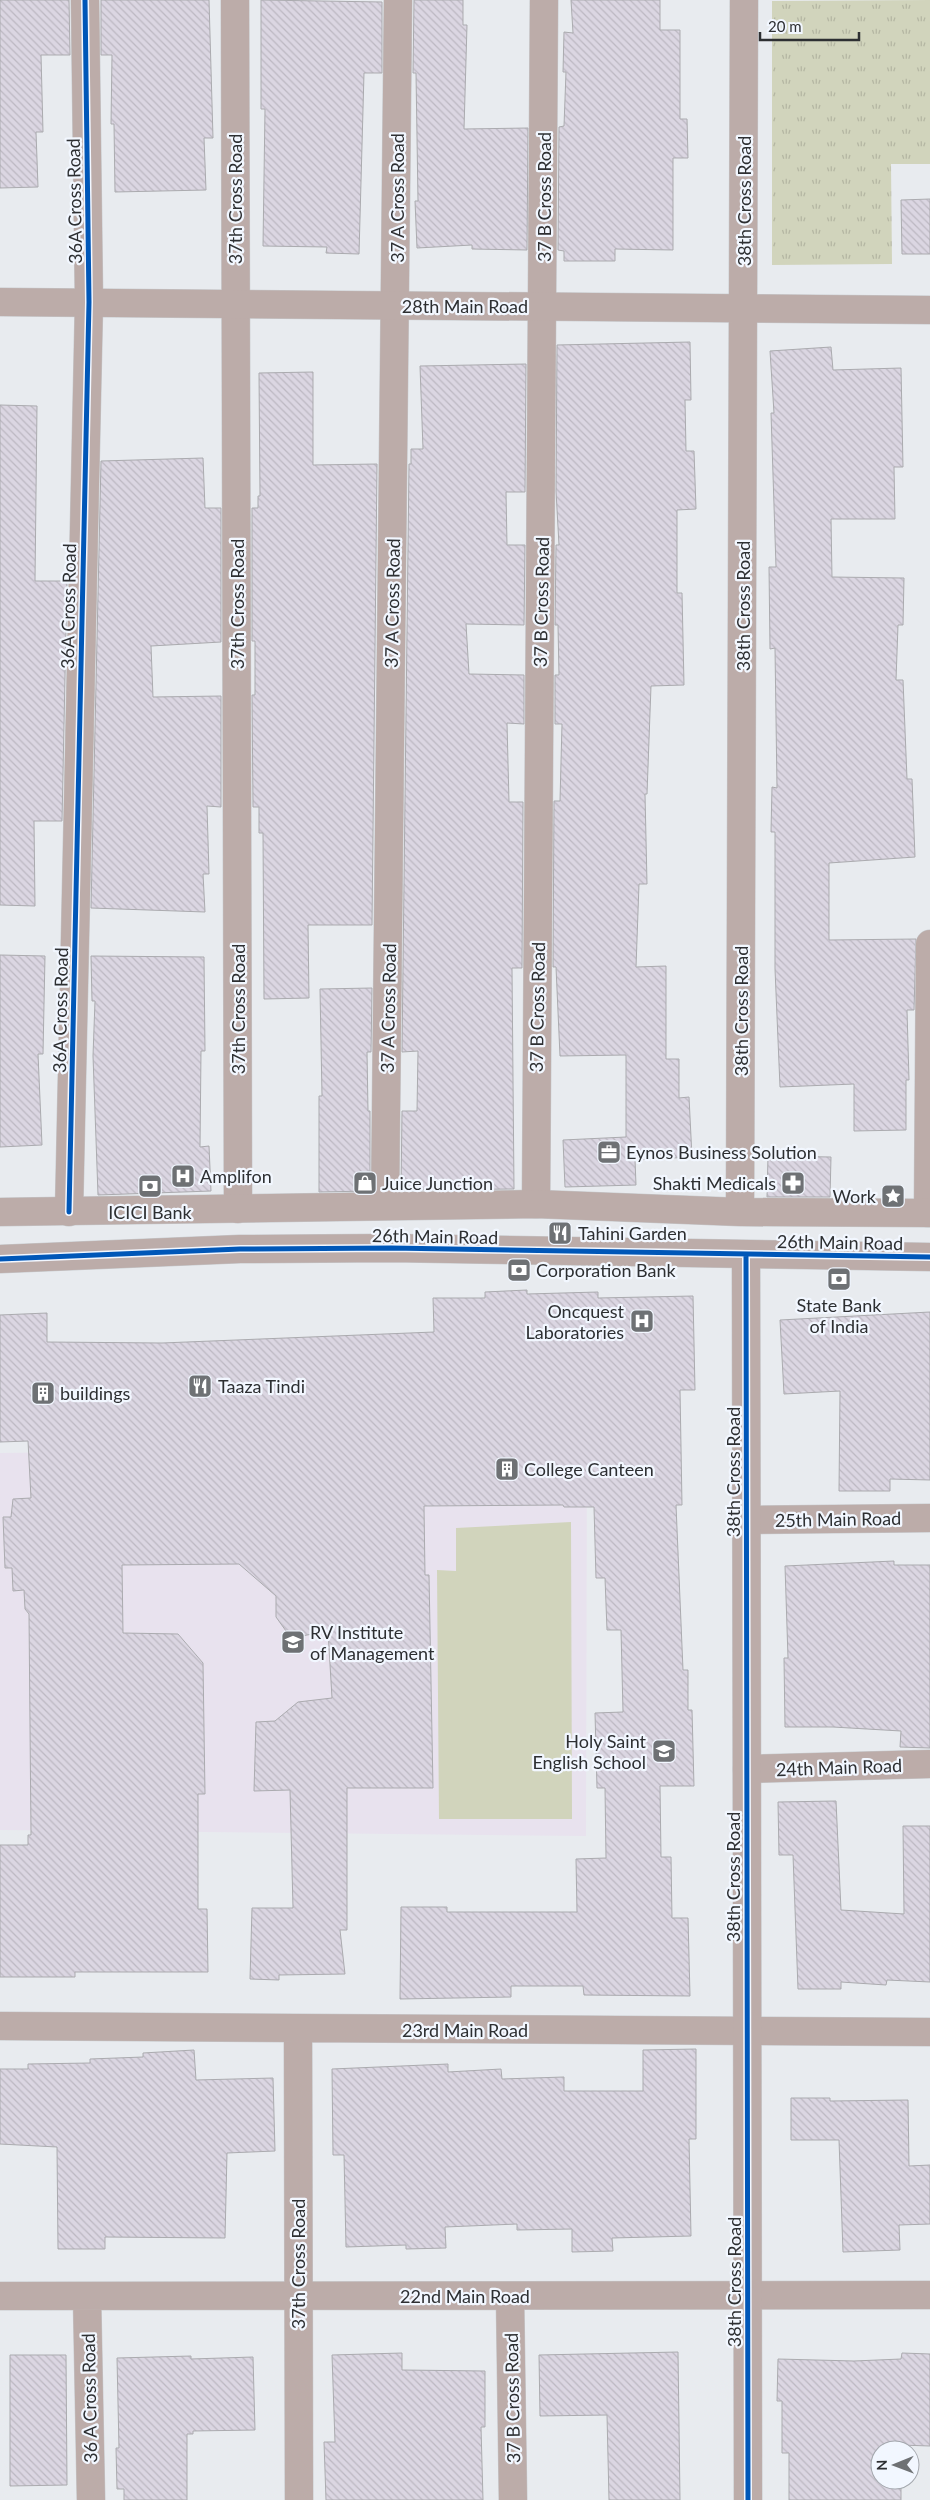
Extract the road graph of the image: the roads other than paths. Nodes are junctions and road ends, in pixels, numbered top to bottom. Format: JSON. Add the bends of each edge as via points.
{"nodes":[{"id":1,"x":85,"y":0,"type":"edge"},
{"id":2,"x":235,"y":0,"type":"edge"},
{"id":3,"x":398,"y":0,"type":"edge"},
{"id":4,"x":544,"y":0,"type":"edge"},
{"id":5,"x":744,"y":0,"type":"edge"},
{"id":6,"x":0,"y":302,"type":"edge"},
{"id":7,"x":88,"y":302,"type":"junction"},
{"id":8,"x":236,"y":304,"type":"junction"},
{"id":9,"x":396,"y":305,"type":"junction"},
{"id":10,"x":544,"y":306,"type":"junction"},
{"id":11,"x":745,"y":308,"type":"junction"},
{"id":12,"x":930,"y":310,"type":"edge"},
{"id":13,"x":930,"y":944,"type":"edge"},
{"id":14,"x":536,"y":1204,"type":"junction"},
{"id":15,"x":385,"y":1205,"type":"junction"},
{"id":16,"x":238,"y":1209,"type":"junction"},
{"id":17,"x":0,"y":1212,"type":"edge"},
{"id":18,"x":69,"y":1212,"type":"junction"},
{"id":19,"x":740,"y":1212,"type":"junction"},
{"id":20,"x":929,"y":1213,"type":"edge"},
{"id":21,"x":746,"y":1255,"type":"junction"},
{"id":22,"x":930,"y":1257,"type":"edge"},
{"id":23,"x":0,"y":1259,"type":"edge"},
{"id":24,"x":930,"y":1518,"type":"edge"},
{"id":25,"x":746,"y":1520,"type":"junction"},
{"id":26,"x":930,"y":1764,"type":"edge"},
{"id":27,"x":747,"y":1769,"type":"junction"},
{"id":28,"x":0,"y":2026,"type":"edge"},
{"id":29,"x":298,"y":2029,"type":"junction"},
{"id":30,"x":747,"y":2032,"type":"junction"},
{"id":31,"x":930,"y":2032,"type":"edge"},
{"id":32,"x":748,"y":2295,"type":"junction"},
{"id":33,"x":930,"y":2295,"type":"edge"},
{"id":34,"x":0,"y":2296,"type":"edge"},
{"id":35,"x":298,"y":2296,"type":"junction"},
{"id":36,"x":510,"y":2296,"type":"junction"},
{"id":37,"x":87,"y":2297,"type":"junction"},
{"id":38,"x":91,"y":2500,"type":"edge"},
{"id":39,"x":299,"y":2500,"type":"edge"},
{"id":40,"x":513,"y":2500,"type":"edge"},
{"id":41,"x":748,"y":2500,"type":"edge"}],
"edges":[{"from":1,"to":7,"type":"street","name":"36A Cross Road"},
{"from":2,"to":8,"type":"street","name":"37th Cross Road"},
{"from":3,"to":9,"type":"street","name":"37 A Cross Road"},
{"from":4,"to":10,"type":"street","name":"37 B Cross Road"},
{"from":5,"to":11,"type":"street","name":"38th Cross Road"},
{"from":6,"to":7,"type":"street","name":"28th Main Road"},
{"from":7,"to":8,"type":"street","name":"28th Main Road"},
{"from":7,"to":18,"type":"street","name":"36A Cross Road"},
{"from":8,"to":9,"type":"street","name":"28th Main Road"},
{"from":8,"to":16,"type":"street","name":"37th Cross Road"},
{"from":9,"to":10,"type":"street","name":"28th Main Road"},
{"from":9,"to":15,"type":"street","name":"37 A Cross Road"},
{"from":10,"to":11,"type":"street","name":"28th Main Road"},
{"from":10,"to":14,"type":"street","name":"37 B Cross Road"},
{"from":11,"to":12,"type":"street","name":"28th Main Road"},
{"from":11,"to":19,"type":"street","name":"38th Cross Road"},
{"from":13,"to":20,"type":"street"},
{"from":14,"to":15,"type":"street","name":"26th Main Road"},
{"from":14,"to":19,"type":"street","name":"26th Main Road"},
{"from":15,"to":16,"type":"street","name":"26th Main Road"},
{"from":16,"to":18,"type":"street","name":"26th Main Road"},
{"from":17,"to":18,"type":"street","name":"26th Main Road"},
{"from":19,"to":20,"type":"street","name":"26th Main Road"},
{"from":21,"to":22,"type":"street","name":"26th Main Road"},
{"from":21,"to":23,"type":"street","name":"26th Main Road","via":[[240,1248]]},
{"from":21,"to":25,"type":"street","name":"38th Cross Road"},
{"from":24,"to":25,"type":"street","name":"25th Main Road"},
{"from":25,"to":27,"type":"street","name":"38th Cross Road"},
{"from":26,"to":27,"type":"street","name":"24th Main Road"},
{"from":27,"to":30,"type":"street","name":"38th Cross Road"},
{"from":28,"to":29,"type":"street","name":"23rd Main Road"},
{"from":29,"to":30,"type":"street","name":"23rd Main Road"},
{"from":29,"to":35,"type":"street","name":"37th Cross Road"},
{"from":30,"to":31,"type":"street","name":"23rd Main Road"},
{"from":30,"to":32,"type":"street","name":"38th Cross Road"},
{"from":32,"to":33,"type":"street","name":"22nd Main Road"},
{"from":32,"to":36,"type":"street","name":"22nd Main Road"},
{"from":32,"to":41,"type":"street","name":"38th Cross Road"},
{"from":34,"to":37,"type":"street","name":"22nd Main Road"},
{"from":35,"to":36,"type":"street","name":"22nd Main Road"},
{"from":35,"to":37,"type":"street","name":"22nd Main Road"},
{"from":35,"to":39,"type":"street","name":"37th Cross Road"},
{"from":36,"to":40,"type":"street","name":"37 B Cross Road"},
{"from":37,"to":38,"type":"street","name":"36 A Cross Road"}]}
